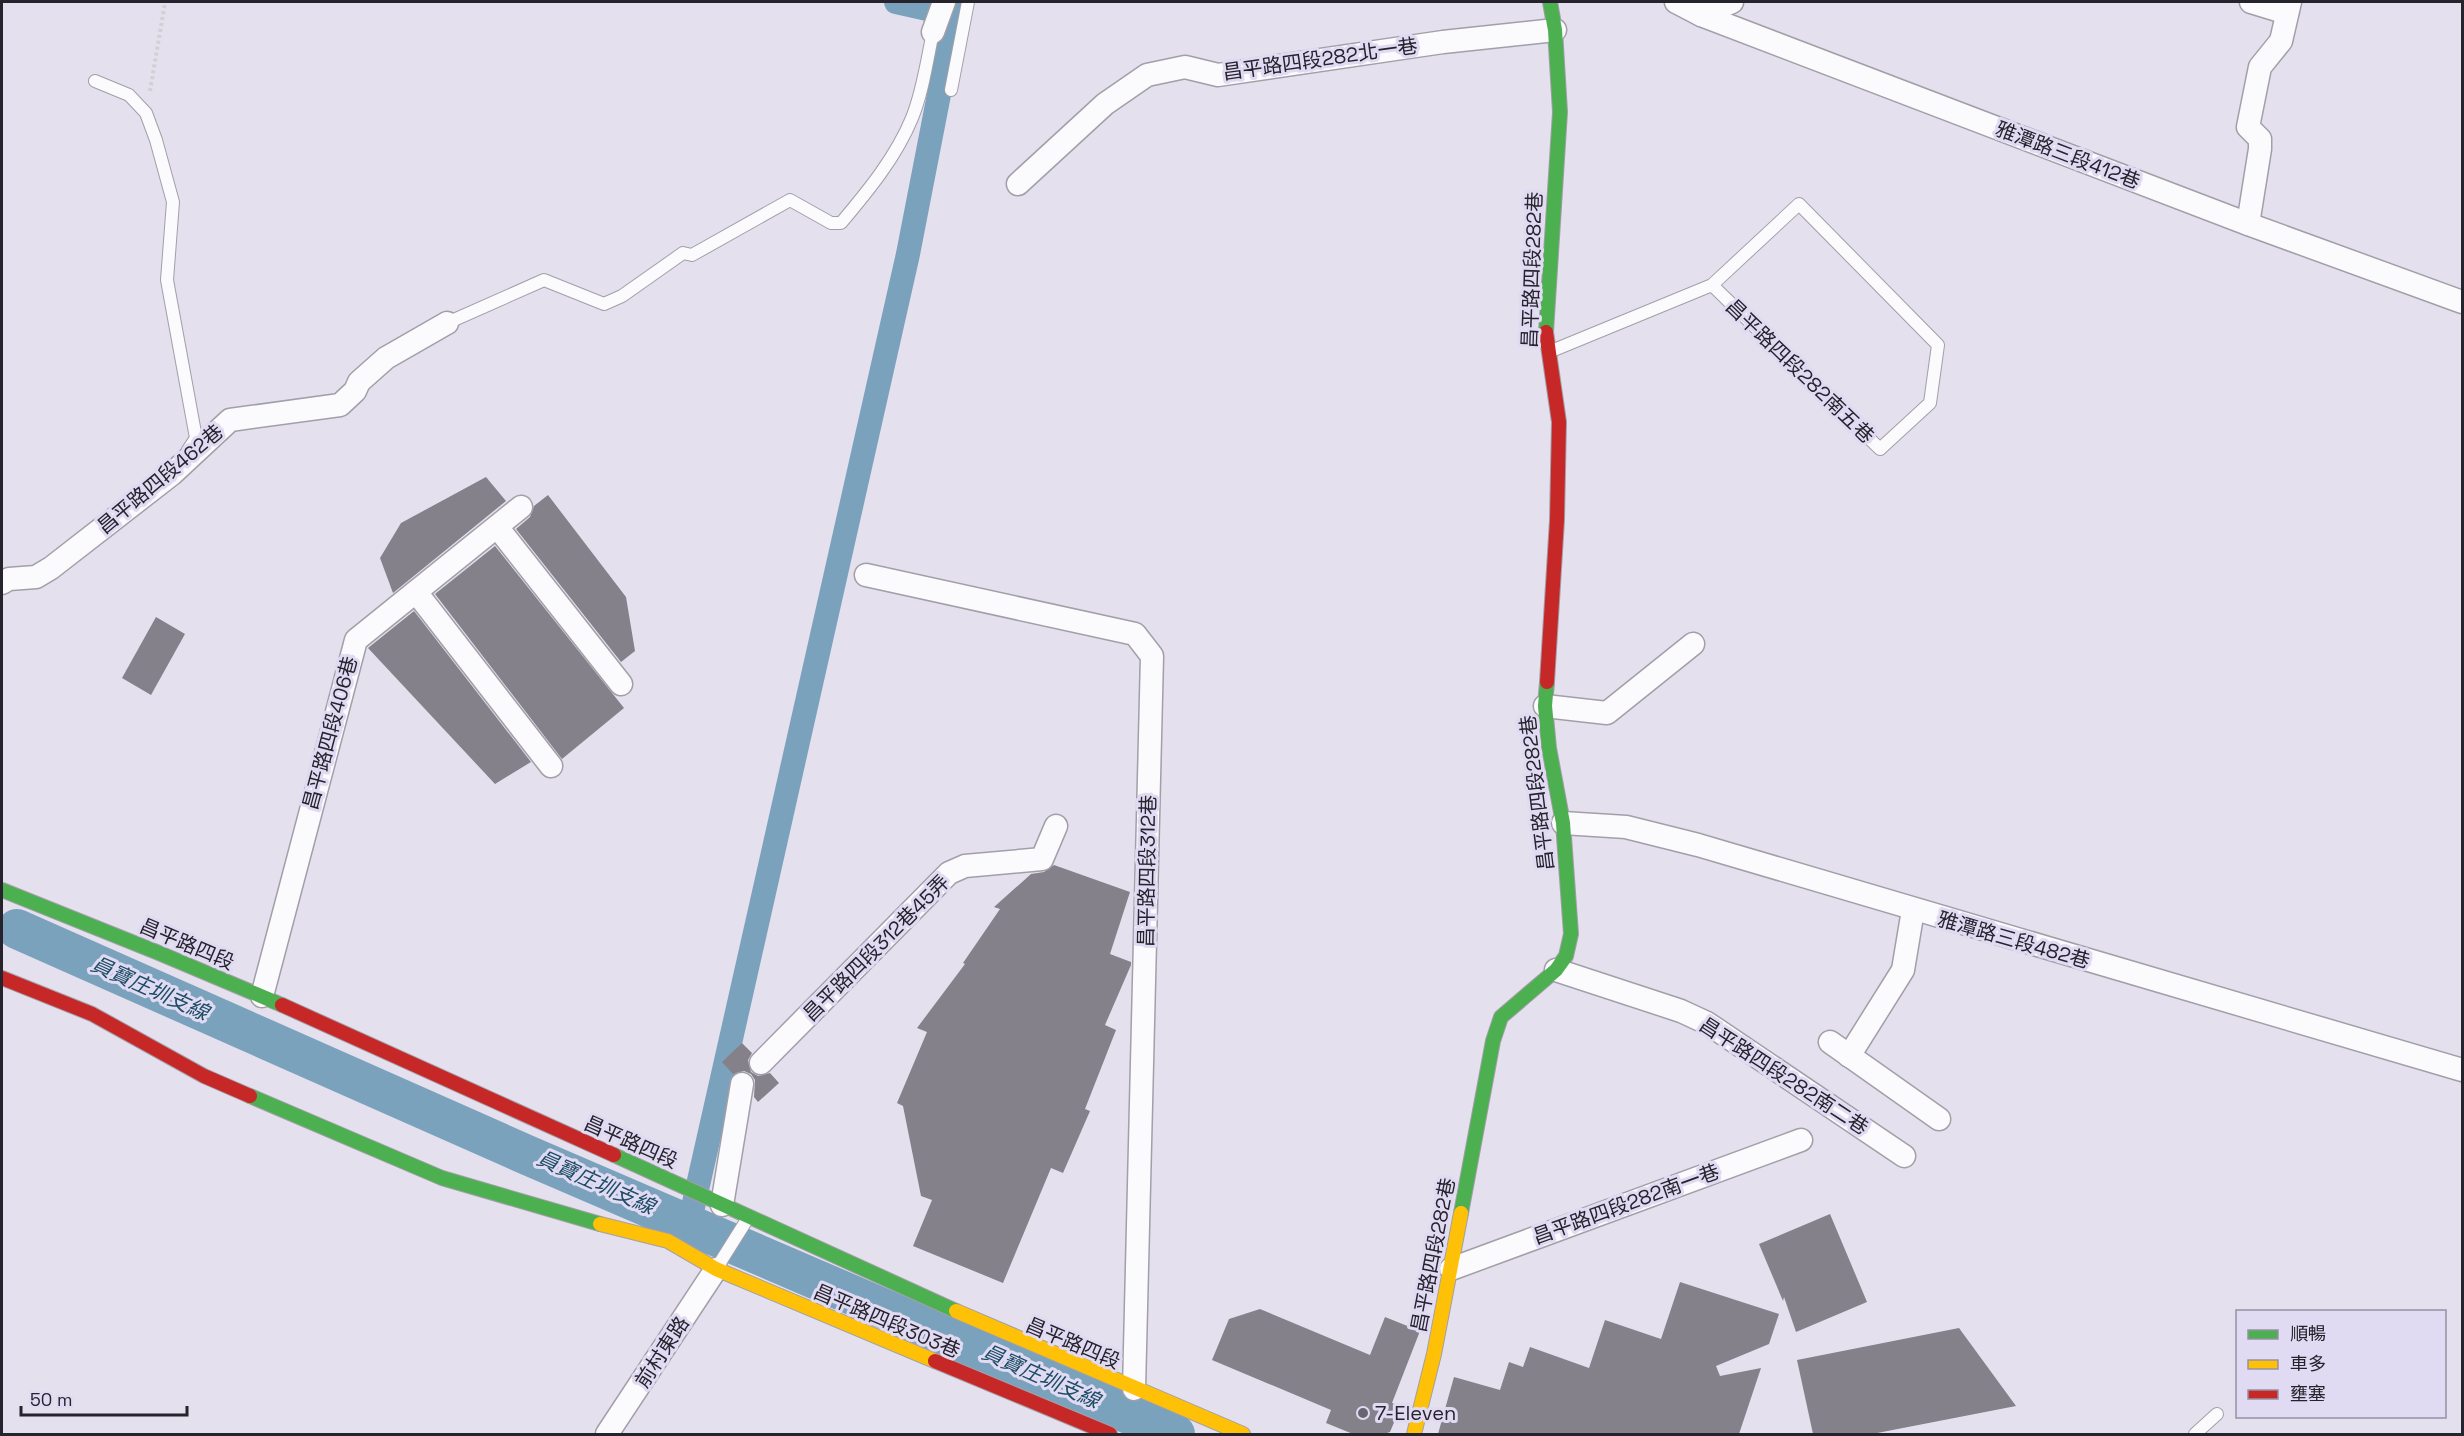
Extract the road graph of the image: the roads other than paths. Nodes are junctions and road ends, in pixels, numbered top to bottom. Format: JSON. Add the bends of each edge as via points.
{"nodes":[{"id":1,"x":944,"y":2,"type":"edge"},
{"id":2,"x":968,"y":2,"type":"edge"},
{"id":3,"x":1550,"y":2,"type":"edge"},
{"id":4,"x":1676,"y":2,"type":"edge"},
{"id":5,"x":1731,"y":2,"type":"edge"},
{"id":6,"x":2251,"y":2,"type":"edge"},
{"id":7,"x":2289,"y":7,"type":"edge"},
{"id":8,"x":1701,"y":15,"type":"junction"},
{"id":9,"x":1555,"y":30,"type":"junction"},
{"id":10,"x":933,"y":32,"type":"joint"},
{"id":11,"x":95,"y":81,"type":"dead end"},
{"id":12,"x":951,"y":90,"type":"dead end"},
{"id":13,"x":1018,"y":184,"type":"dead end"},
{"id":14,"x":2248,"y":224,"type":"junction"},
{"id":15,"x":1712,"y":285,"type":"junction"},
{"id":16,"x":2463,"y":302,"type":"edge"},
{"id":17,"x":447,"y":323,"type":"joint"},
{"id":18,"x":1548,"y":352,"type":"junction"},
{"id":19,"x":172,"y":474,"type":"junction"},
{"id":20,"x":521,"y":507,"type":"dead end"},
{"id":21,"x":498,"y":528,"type":"junction"},
{"id":22,"x":866,"y":575,"type":"dead end"},
{"id":23,"x":2,"y":583,"type":"edge"},
{"id":24,"x":416,"y":592,"type":"junction"},
{"id":25,"x":1693,"y":644,"type":"dead end"},
{"id":26,"x":621,"y":684,"type":"dead end"},
{"id":27,"x":1545,"y":706,"type":"junction"},
{"id":28,"x":551,"y":766,"type":"dead end"},
{"id":29,"x":1563,"y":823,"type":"junction"},
{"id":30,"x":1056,"y":826,"type":"dead end"},
{"id":31,"x":2,"y":890,"type":"edge"},
{"id":32,"x":1913,"y":910,"type":"junction"},
{"id":33,"x":1556,"y":970,"type":"junction"},
{"id":34,"x":2,"y":978,"type":"edge"},
{"id":35,"x":262,"y":996,"type":"junction"},
{"id":36,"x":1830,"y":1042,"type":"dead end"},
{"id":37,"x":1849,"y":1056,"type":"junction"},
{"id":38,"x":761,"y":1063,"type":"dead end"},
{"id":39,"x":2463,"y":1070,"type":"edge"},
{"id":40,"x":742,"y":1084,"type":"dead end"},
{"id":41,"x":1939,"y":1119,"type":"dead end"},
{"id":42,"x":1801,"y":1140,"type":"dead end"},
{"id":43,"x":1904,"y":1156,"type":"dead end"},
{"id":44,"x":722,"y":1205,"type":"junction"},
{"id":45,"x":748,"y":1217,"type":"junction"},
{"id":46,"x":716,"y":1269,"type":"junction"},
{"id":47,"x":1451,"y":1269,"type":"junction"},
{"id":48,"x":1134,"y":1389,"type":"junction"},
{"id":49,"x":2217,"y":1414,"type":"dead end"},
{"id":50,"x":607,"y":1434,"type":"edge"},
{"id":51,"x":1110,"y":1434,"type":"edge"},
{"id":52,"x":1243,"y":1434,"type":"edge"},
{"id":53,"x":1413,"y":1434,"type":"edge"},
{"id":54,"x":2195,"y":1434,"type":"edge"}],
"edges":[{"from":1,"to":10,"type":"street"},
{"from":2,"to":12,"type":"lane"},
{"from":3,"to":9,"type":"street","name":"昌平路四段282巷"},
{"from":4,"to":8,"type":"street","name":"雅潭路三段412巷"},
{"from":5,"to":8,"type":"street"},
{"from":6,"to":7,"type":"street"},
{"from":7,"to":14,"type":"street","via":[[2281,41],[2260,67],[2248,127],[2260,139],[2260,149]]},
{"from":8,"to":14,"type":"street","name":"雅潭路三段412巷"},
{"from":9,"to":13,"type":"street","name":"昌平路四段282北一巷","via":[[1218,75],[1185,67],[1147,75],[1105,105]]},
{"from":9,"to":18,"type":"street","name":"昌平路四段282巷","via":[[1560,112],[1546,326]]},
{"from":10,"to":17,"type":"lane","via":[[911,121],[879,177],[841,222],[831,223],[790,200],[692,255],[683,253],[622,296],[604,304],[544,280]]},
{"from":11,"to":19,"type":"lane","via":[[129,95],[146,113],[173,202],[167,280],[196,438]]},
{"from":14,"to":16,"type":"street","name":"雅潭路三段412巷"},
{"from":15,"to":15,"type":"lane","name":"昌平路四段282南五巷","via":[[1799,204],[1938,345],[1930,403],[1880,449]]},
{"from":15,"to":18,"type":"lane","name":"昌平路四段282南五巷"},
{"from":17,"to":19,"type":"street","name":"昌平路四段462巷","via":[[386,358],[358,382],[355,391],[340,405],[230,420]]},
{"from":18,"to":27,"type":"street","name":"昌平路四段282巷","via":[[1559,422]]},
{"from":19,"to":23,"type":"street","name":"昌平路四段462巷","via":[[51,568],[36,577]]},
{"from":20,"to":21,"type":"street","name":"昌平路四段406巷"},
{"from":21,"to":24,"type":"street","name":"昌平路四段406巷"},
{"from":21,"to":26,"type":"street"},
{"from":22,"to":48,"type":"street","name":"昌平路四段312巷","via":[[1135,634],[1152,656]]},
{"from":24,"to":28,"type":"street"},
{"from":24,"to":35,"type":"street","name":"昌平路四段406巷","via":[[356,640]]},
{"from":25,"to":27,"type":"street","via":[[1606,713]]},
{"from":27,"to":29,"type":"street","name":"昌平路四段282巷"},
{"from":29,"to":32,"type":"street","name":"雅潭路三段482巷","via":[[1626,827]]},
{"from":29,"to":33,"type":"street","name":"昌平路四段282巷","via":[[1571,934],[1566,956]]},
{"from":30,"to":38,"type":"street","name":"昌平路四段312巷45弄","via":[[1042,859],[965,866],[949,873]]},
{"from":31,"to":35,"type":"street","name":"昌平路四段"},
{"from":32,"to":37,"type":"street","via":[[1904,970]]},
{"from":32,"to":39,"type":"street","name":"雅潭路三段482巷"},
{"from":33,"to":43,"type":"street","name":"昌平路四段282南二巷","via":[[1707,1023]]},
{"from":33,"to":47,"type":"street","name":"昌平路四段282巷","via":[[1501,1017],[1493,1041]]},
{"from":34,"to":46,"type":"street","name":"昌平路四段303巷","via":[[92,1014],[204,1076],[442,1178],[669,1241]]},
{"from":35,"to":44,"type":"street","name":"昌平路四段"},
{"from":36,"to":37,"type":"street"},
{"from":37,"to":41,"type":"street"},
{"from":40,"to":44,"type":"street"},
{"from":42,"to":47,"type":"street","name":"昌平路四段282南一巷"},
{"from":44,"to":45,"type":"street","name":"昌平路四段"},
{"from":45,"to":46,"type":"lane"},
{"from":45,"to":48,"type":"street","name":"昌平路四段","via":[[1041,1351]]},
{"from":46,"to":50,"type":"street","name":"前村東路"},
{"from":46,"to":51,"type":"street","name":"昌平路四段303巷"},
{"from":47,"to":53,"type":"street","name":"昌平路四段282巷"},
{"from":48,"to":52,"type":"street","name":"昌平路四段"},
{"from":49,"to":54,"type":"lane"}]}
